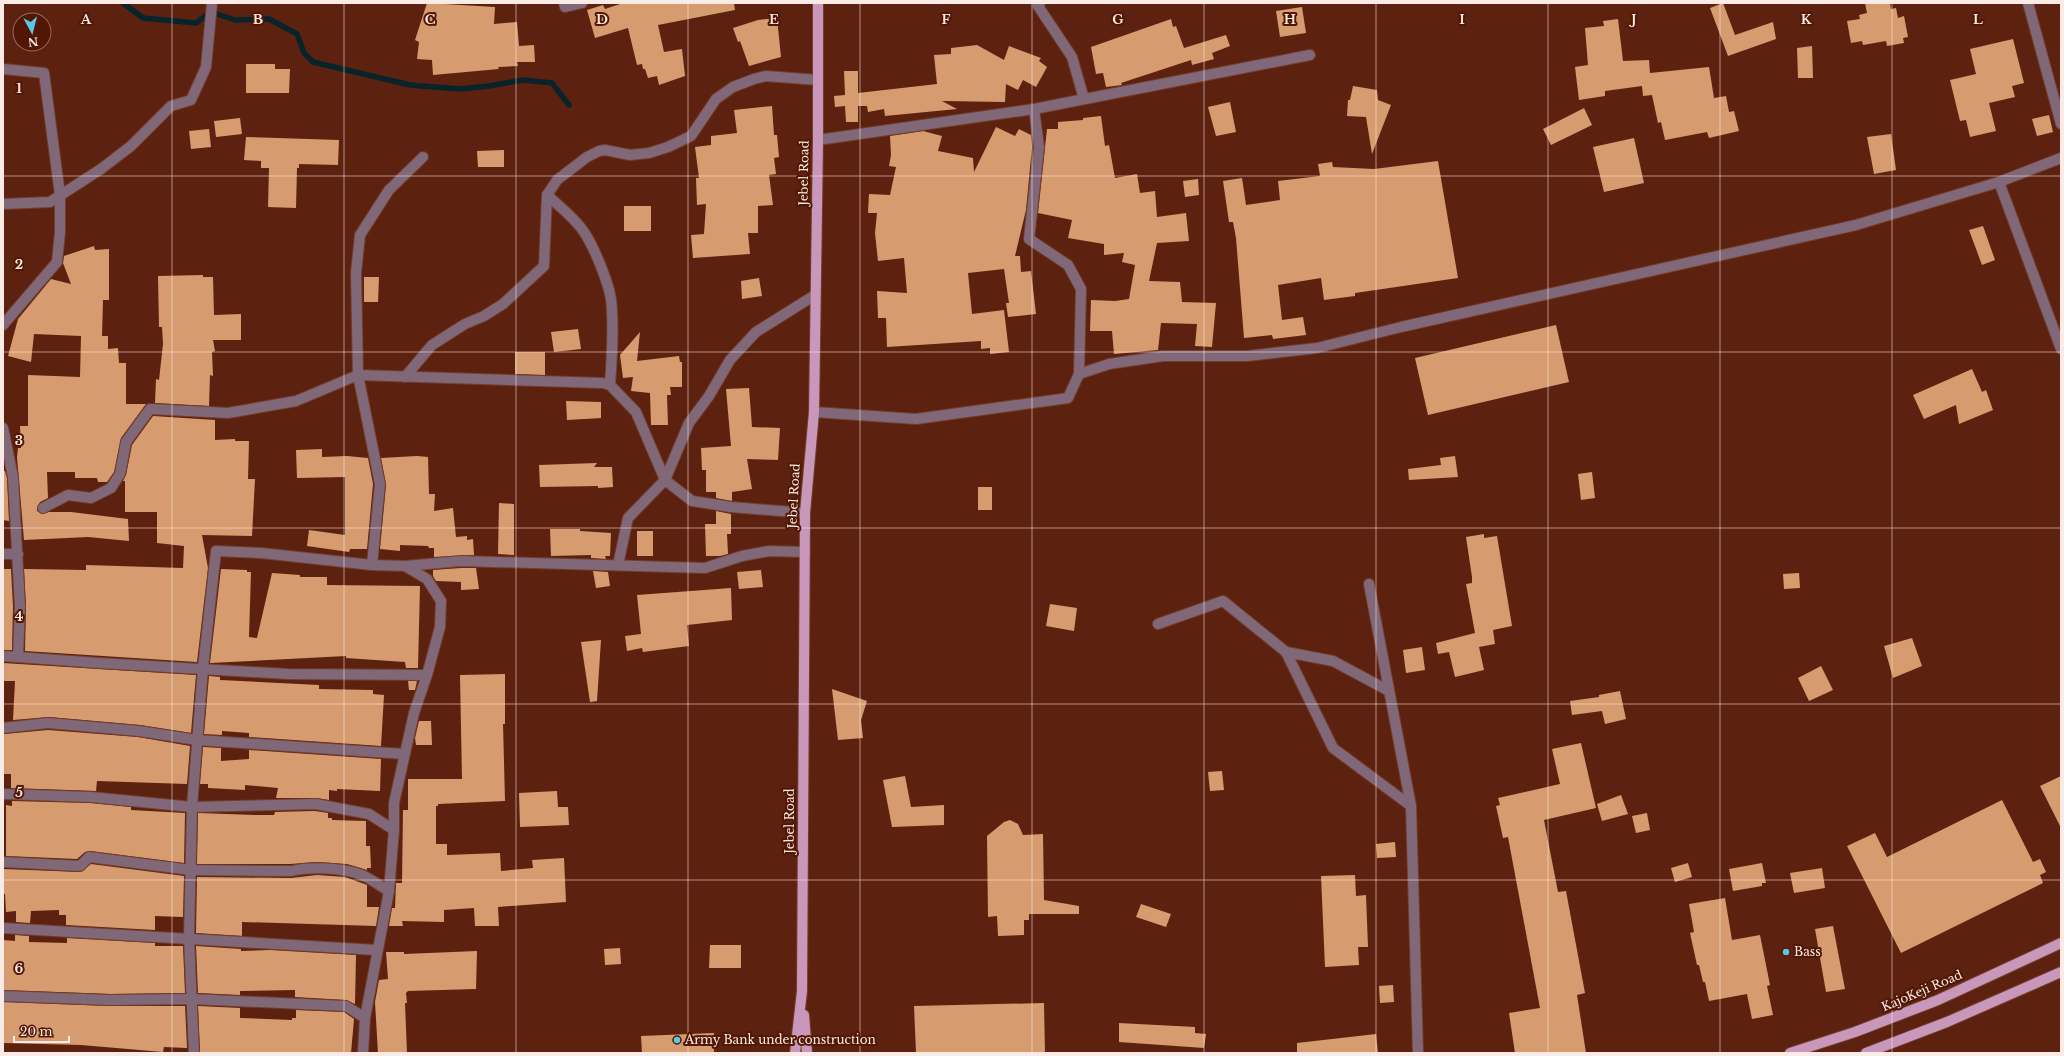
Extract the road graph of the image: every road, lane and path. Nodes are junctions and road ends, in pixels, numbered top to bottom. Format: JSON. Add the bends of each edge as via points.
{"nodes":[{"id":1,"x":212,"y":3,"type":"edge"},
{"id":2,"x":564,"y":3,"type":"edge"},
{"id":3,"x":582,"y":3,"type":"edge"},
{"id":4,"x":818,"y":3,"type":"edge"},
{"id":5,"x":1040,"y":3,"type":"edge"},
{"id":6,"x":2028,"y":3,"type":"edge"},
{"id":7,"x":1310,"y":55,"type":"dead end"},
{"id":8,"x":3,"y":69,"type":"edge"},
{"id":9,"x":818,"y":80,"type":"junction"},
{"id":10,"x":1084,"y":99,"type":"junction"},
{"id":11,"x":1034,"y":109,"type":"junction"},
{"id":12,"x":2061,"y":124,"type":"edge"},
{"id":13,"x":818,"y":140,"type":"junction"},
{"id":14,"x":423,"y":157,"type":"dead end"},
{"id":15,"x":2061,"y":158,"type":"edge"},
{"id":16,"x":1999,"y":182,"type":"junction"},
{"id":17,"x":548,"y":195,"type":"junction"},
{"id":18,"x":60,"y":196,"type":"junction"},
{"id":19,"x":3,"y":204,"type":"edge"},
{"id":20,"x":815,"y":295,"type":"junction"},
{"id":21,"x":3,"y":325,"type":"edge"},
{"id":22,"x":2061,"y":349,"type":"edge"},
{"id":23,"x":1079,"y":374,"type":"junction"},
{"id":24,"x":358,"y":375,"type":"junction"},
{"id":25,"x":405,"y":377,"type":"junction"},
{"id":26,"x":610,"y":385,"type":"junction"},
{"id":27,"x":814,"y":412,"type":"junction"},
{"id":28,"x":3,"y":428,"type":"edge"},
{"id":29,"x":665,"y":480,"type":"junction"},
{"id":30,"x":43,"y":508,"type":"dead end"},
{"id":31,"x":805,"y":513,"type":"junction"},
{"id":32,"x":805,"y":552,"type":"junction"},
{"id":33,"x":3,"y":554,"type":"edge"},
{"id":34,"x":18,"y":554,"type":"junction"},
{"id":35,"x":372,"y":565,"type":"junction"},
{"id":36,"x":618,"y":565,"type":"junction"},
{"id":37,"x":405,"y":566,"type":"junction"},
{"id":38,"x":1369,"y":584,"type":"dead end"},
{"id":39,"x":1158,"y":624,"type":"dead end"},
{"id":40,"x":1286,"y":652,"type":"junction"},
{"id":41,"x":3,"y":656,"type":"edge"},
{"id":42,"x":18,"y":657,"type":"junction"},
{"id":43,"x":202,"y":668,"type":"junction"},
{"id":44,"x":428,"y":675,"type":"junction"},
{"id":45,"x":1389,"y":690,"type":"junction"},
{"id":46,"x":3,"y":728,"type":"edge"},
{"id":47,"x":197,"y":740,"type":"junction"},
{"id":48,"x":404,"y":754,"type":"junction"},
{"id":49,"x":3,"y":794,"type":"edge"},
{"id":50,"x":192,"y":806,"type":"junction"},
{"id":51,"x":1410,"y":806,"type":"junction"},
{"id":52,"x":394,"y":830,"type":"junction"},
{"id":53,"x":3,"y":862,"type":"edge"},
{"id":54,"x":192,"y":870,"type":"junction"},
{"id":55,"x":389,"y":891,"type":"junction"},
{"id":56,"x":3,"y":928,"type":"edge"},
{"id":57,"x":189,"y":938,"type":"junction"},
{"id":58,"x":2061,"y":943,"type":"edge"},
{"id":59,"x":378,"y":950,"type":"junction"},
{"id":60,"x":2061,"y":972,"type":"edge"},
{"id":61,"x":802,"y":991,"type":"junction"},
{"id":62,"x":3,"y":996,"type":"edge"},
{"id":63,"x":191,"y":999,"type":"junction"},
{"id":64,"x":365,"y":1018,"type":"junction"},
{"id":65,"x":194,"y":1053,"type":"edge"},
{"id":66,"x":363,"y":1053,"type":"edge"},
{"id":67,"x":795,"y":1053,"type":"edge"},
{"id":68,"x":807,"y":1053,"type":"edge"},
{"id":69,"x":1418,"y":1053,"type":"edge"},
{"id":70,"x":1790,"y":1053,"type":"edge"},
{"id":71,"x":1866,"y":1053,"type":"edge"}],
"edges":[{"from":1,"to":18,"type":"street","via":[[206,67],[191,100],[171,106],[131,146]]},
{"from":2,"to":3,"type":"street","via":[[565,7]]},
{"from":4,"to":9,"type":"main road","name":"Jebel Road"},
{"from":5,"to":10,"type":"street","via":[[1038,6],[1072,56]]},
{"from":6,"to":12,"type":"street"},
{"from":7,"to":10,"type":"street"},
{"from":8,"to":18,"type":"street","via":[[44,73]]},
{"from":9,"to":13,"type":"main road","name":"Jebel Road"},
{"from":9,"to":17,"type":"street","via":[[766,76],[733,87],[716,99],[691,136],[668,147],[648,152],[630,154],[599,151],[557,180]]},
{"from":10,"to":11,"type":"street"},
{"from":11,"to":13,"type":"street"},
{"from":11,"to":23,"type":"street","via":[[1039,147],[1029,239],[1068,265],[1081,289]]},
{"from":13,"to":20,"type":"main road","name":"Jebel Road"},
{"from":14,"to":24,"type":"street","via":[[389,190],[360,235],[356,273]]},
{"from":15,"to":16,"type":"street"},
{"from":16,"to":22,"type":"street"},
{"from":16,"to":23,"type":"street","via":[[1856,225],[1317,348],[1247,356],[1163,356],[1109,364]]},
{"from":17,"to":25,"type":"street","via":[[544,266],[503,304],[432,345]]},
{"from":17,"to":26,"type":"street","via":[[583,230],[594,249],[602,272],[610,298]]},
{"from":18,"to":19,"type":"street","via":[[50,202]]},
{"from":18,"to":21,"type":"street","via":[[57,262]]},
{"from":20,"to":27,"type":"main road","name":"Jebel Road"},
{"from":20,"to":29,"type":"street","via":[[756,332],[730,360],[689,423]]},
{"from":23,"to":27,"type":"street","via":[[1068,398],[916,419]]},
{"from":24,"to":25,"type":"street"},
{"from":24,"to":30,"type":"street","via":[[296,401],[228,413],[150,409],[126,442],[120,474],[111,488],[90,498],[68,495]]},
{"from":24,"to":35,"type":"street","via":[[380,484]]},
{"from":25,"to":26,"type":"street"},
{"from":26,"to":29,"type":"street","via":[[636,412]]},
{"from":27,"to":31,"type":"main road","name":"Jebel Road"},
{"from":28,"to":34,"type":"street","via":[[13,477]]},
{"from":29,"to":31,"type":"street","via":[[692,501]]},
{"from":29,"to":36,"type":"street","via":[[628,518]]},
{"from":31,"to":32,"type":"main road","name":"Jebel Road"},
{"from":32,"to":36,"type":"street","via":[[769,550],[705,568]]},
{"from":32,"to":61,"type":"main road","name":"Jebel Road"},
{"from":33,"to":34,"type":"street"},
{"from":34,"to":42,"type":"street"},
{"from":35,"to":37,"type":"street"},
{"from":35,"to":43,"type":"street","via":[[262,553],[216,552]]},
{"from":36,"to":37,"type":"street","via":[[461,562]]},
{"from":37,"to":44,"type":"street","via":[[427,579],[441,601],[440,627]]},
{"from":38,"to":45,"type":"street"},
{"from":39,"to":40,"type":"street","via":[[1223,601]]},
{"from":40,"to":45,"type":"street","via":[[1333,661]]},
{"from":40,"to":51,"type":"street","via":[[1333,748]]},
{"from":41,"to":42,"type":"street"},
{"from":42,"to":43,"type":"street"},
{"from":43,"to":44,"type":"street","via":[[288,674]]},
{"from":43,"to":47,"type":"street"},
{"from":44,"to":48,"type":"street","via":[[414,713]]},
{"from":45,"to":51,"type":"street"},
{"from":46,"to":47,"type":"street","via":[[48,723],[139,731]]},
{"from":47,"to":48,"type":"street"},
{"from":47,"to":50,"type":"street"},
{"from":48,"to":52,"type":"street","via":[[394,803]]},
{"from":49,"to":50,"type":"street"},
{"from":50,"to":52,"type":"street","via":[[316,804],[369,814]]},
{"from":50,"to":54,"type":"street"},
{"from":51,"to":69,"type":"street"},
{"from":52,"to":55,"type":"street"},
{"from":53,"to":54,"type":"street","via":[[80,866],[89,857]]},
{"from":54,"to":55,"type":"street","via":[[291,871],[305,867],[326,868],[362,875]]},
{"from":54,"to":57,"type":"street"},
{"from":55,"to":59,"type":"street"},
{"from":56,"to":57,"type":"street"},
{"from":57,"to":59,"type":"street"},
{"from":57,"to":63,"type":"street"},
{"from":58,"to":70,"type":"main road","name":"KajoKeji Road","via":[[1938,1000],[1855,1032]]},
{"from":59,"to":64,"type":"street"},
{"from":60,"to":71,"type":"main road","via":[[1947,1022]]},
{"from":61,"to":67,"type":"main road","name":"Jebel Road"},
{"from":61,"to":68,"type":"main road","name":"Jebel Road"},
{"from":62,"to":63,"type":"street","via":[[110,1000]]},
{"from":63,"to":64,"type":"street","via":[[346,1006]]},
{"from":63,"to":65,"type":"street"},
{"from":64,"to":66,"type":"street"}]}
